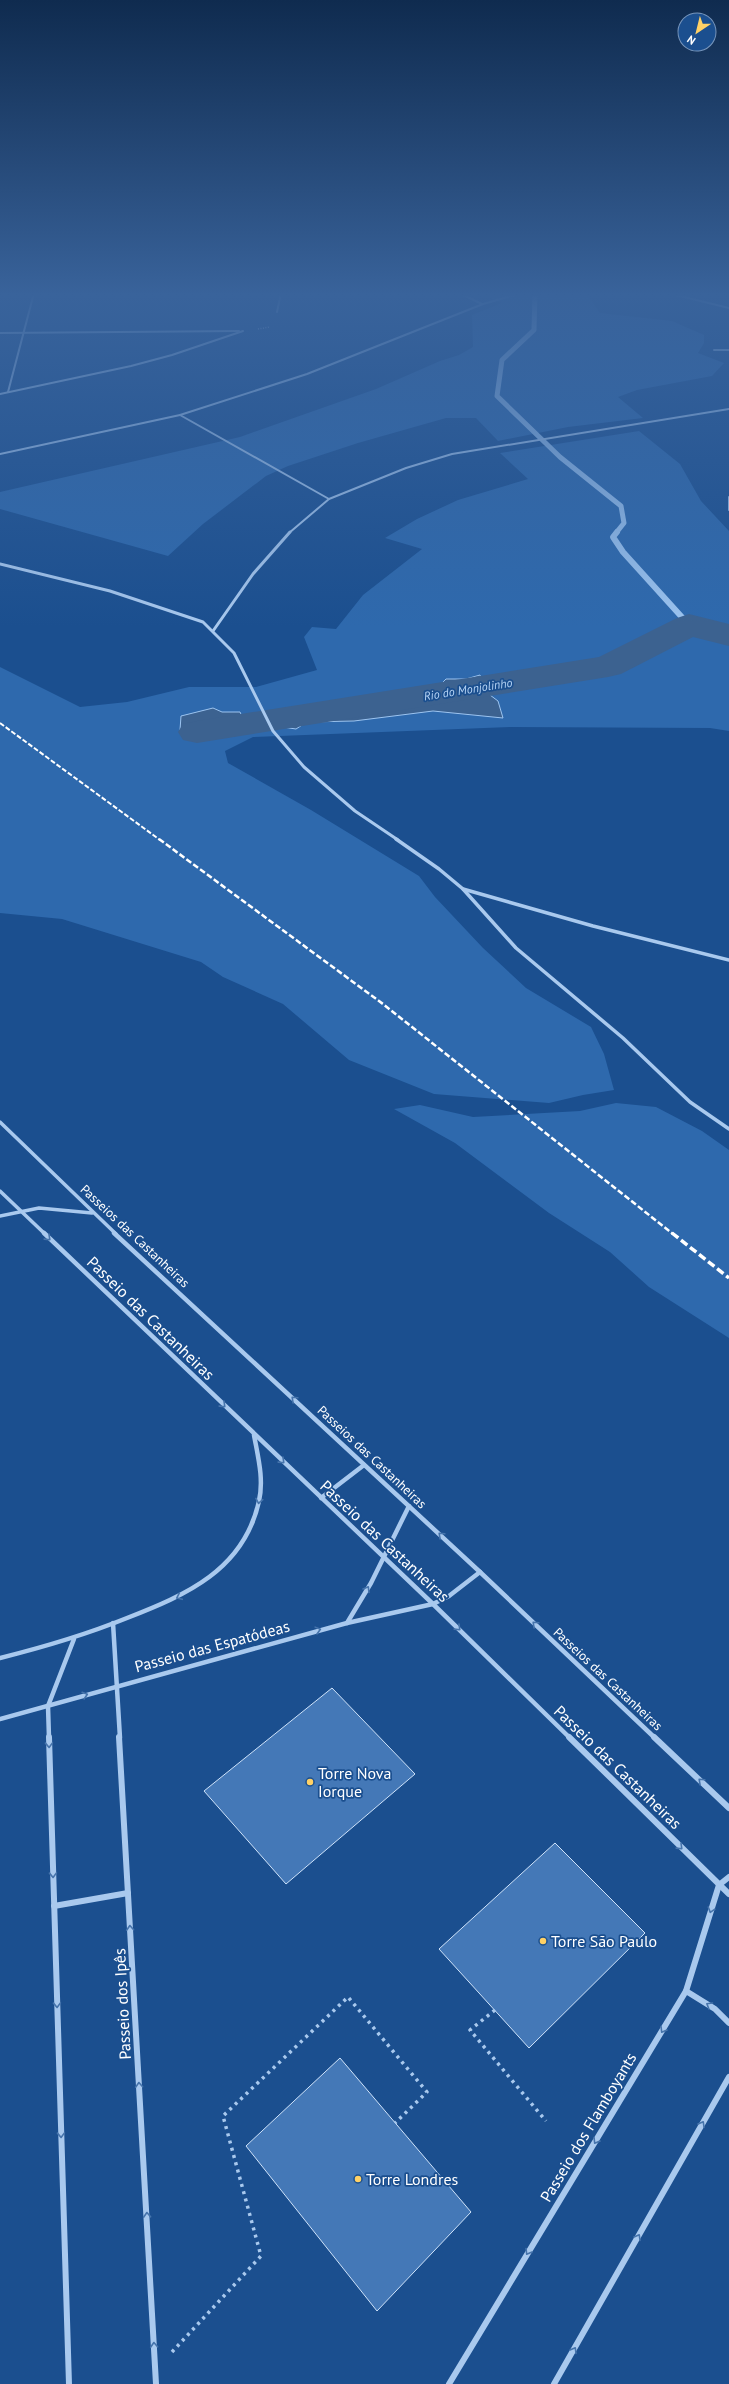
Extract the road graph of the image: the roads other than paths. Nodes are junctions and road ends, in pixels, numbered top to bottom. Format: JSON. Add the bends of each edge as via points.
{"nodes":[{"id":1,"x":213,"y":404,"type":"edge"},
{"id":2,"x":729,"y":409,"type":"edge"},
{"id":3,"x":180,"y":415,"type":"junction"},
{"id":4,"x":0,"y":454,"type":"edge"},
{"id":5,"x":729,"y":497,"type":"edge"},
{"id":6,"x":329,"y":499,"type":"junction"},
{"id":7,"x":729,"y":510,"type":"edge"},
{"id":8,"x":0,"y":564,"type":"edge"},
{"id":9,"x":213,"y":631,"type":"junction"},
{"id":10,"x":463,"y":889,"type":"junction"},
{"id":11,"x":729,"y":960,"type":"edge"},
{"id":12,"x":0,"y":1122,"type":"edge"},
{"id":13,"x":729,"y":1129,"type":"edge"},
{"id":14,"x":0,"y":1191,"type":"edge"},
{"id":15,"x":20,"y":1211,"type":"junction"},
{"id":16,"x":93,"y":1213,"type":"junction"},
{"id":17,"x":0,"y":1216,"type":"edge"},
{"id":18,"x":254,"y":1435,"type":"junction"},
{"id":19,"x":364,"y":1465,"type":"junction"},
{"id":20,"x":321,"y":1498,"type":"junction"},
{"id":21,"x":409,"y":1506,"type":"junction"},
{"id":22,"x":383,"y":1557,"type":"junction"},
{"id":23,"x":480,"y":1572,"type":"junction"},
{"id":24,"x":433,"y":1604,"type":"junction"},
{"id":25,"x":347,"y":1622,"type":"junction"},
{"id":26,"x":113,"y":1623,"type":"junction"},
{"id":27,"x":74,"y":1639,"type":"junction"},
{"id":28,"x":0,"y":1658,"type":"edge"},
{"id":29,"x":116,"y":1685,"type":"junction"},
{"id":30,"x":48,"y":1706,"type":"junction"},
{"id":31,"x":0,"y":1719,"type":"edge"},
{"id":32,"x":729,"y":1808,"type":"edge"},
{"id":33,"x":729,"y":1877,"type":"edge"},
{"id":34,"x":719,"y":1885,"type":"junction"},
{"id":35,"x":128,"y":1893,"type":"junction"},
{"id":36,"x":729,"y":1894,"type":"edge"},
{"id":37,"x":54,"y":1906,"type":"junction"},
{"id":38,"x":686,"y":1991,"type":"junction"},
{"id":39,"x":729,"y":2024,"type":"edge"},
{"id":40,"x":729,"y":2077,"type":"edge"},
{"id":41,"x":68,"y":2384,"type":"edge"},
{"id":42,"x":156,"y":2384,"type":"edge"},
{"id":43,"x":449,"y":2384,"type":"edge"},
{"id":44,"x":554,"y":2384,"type":"edge"}],
"edges":[{"from":1,"to":3,"type":"street"},
{"from":2,"to":6,"type":"street","via":[[452,454]]},
{"from":3,"to":4,"type":"street"},
{"from":3,"to":6,"type":"street"},
{"from":5,"to":7,"type":"street"},
{"from":6,"to":9,"type":"street","via":[[276,546],[252,574]]},
{"from":8,"to":9,"type":"street","via":[[110,591],[203,622]]},
{"from":9,"to":10,"type":"street","via":[[234,653],[274,731],[304,767],[355,811],[439,869]]},
{"from":10,"to":11,"type":"street","via":[[593,926]]},
{"from":10,"to":13,"type":"street","via":[[516,948],[624,1038],[690,1102]]},
{"from":12,"to":16,"type":"street","name":"Passeios das Castanheiras"},
{"from":14,"to":15,"type":"street","name":"Passeio das Castanheiras"},
{"from":15,"to":16,"type":"street","via":[[39,1208]]},
{"from":15,"to":17,"type":"street"},
{"from":15,"to":18,"type":"street","name":"Passeio das Castanheiras","one_way":true},
{"from":19,"to":16,"type":"street","name":"Passeios das Castanheiras","one_way":true},
{"from":18,"to":20,"type":"street","name":"Passeio das Castanheiras","one_way":true},
{"from":18,"to":26,"type":"street","one_way":true,"via":[[260,1464],[259,1504],[241,1544],[208,1579],[187,1593]]},
{"from":19,"to":20,"type":"street"},
{"from":19,"to":21,"type":"street","name":"Passeios das Castanheiras"},
{"from":20,"to":22,"type":"street","name":"Passeio das Castanheiras"},
{"from":21,"to":22,"type":"street"},
{"from":23,"to":21,"type":"street","name":"Passeios das Castanheiras","one_way":true},
{"from":22,"to":24,"type":"street","name":"Passeio das Castanheiras"},
{"from":25,"to":22,"type":"street","one_way":true,"via":[[371,1583]]},
{"from":23,"to":24,"type":"street","name":"Passeio das Espatódeas","via":[[449,1596]]},
{"from":32,"to":23,"type":"street","name":"Passeios das Castanheiras","one_way":true},
{"from":24,"to":25,"type":"street","name":"Passeio das Espatódeas"},
{"from":24,"to":34,"type":"street","name":"Passeio das Castanheiras","one_way":true},
{"from":29,"to":25,"type":"street","name":"Passeio das Espatódeas","one_way":true},
{"from":26,"to":27,"type":"street"},
{"from":26,"to":29,"type":"street","name":"Passeio dos Ipês"},
{"from":27,"to":28,"type":"street"},
{"from":27,"to":30,"type":"street"},
{"from":30,"to":29,"type":"street","name":"Passeio das Espatódeas","one_way":true},
{"from":29,"to":35,"type":"street","name":"Passeio dos Ipês"},
{"from":30,"to":31,"type":"street","name":"Passeio das Espatódeas"},
{"from":30,"to":37,"type":"street","one_way":true},
{"from":33,"to":34,"type":"street"},
{"from":34,"to":36,"type":"street","name":"Passeio das Castanheiras"},
{"from":34,"to":38,"type":"street","name":"Passeio dos Flamboyants","one_way":true},
{"from":35,"to":37,"type":"street"},
{"from":42,"to":35,"type":"street","name":"Passeio dos Ipês","one_way":true},
{"from":37,"to":41,"type":"street","one_way":true},
{"from":39,"to":38,"type":"street","one_way":true,"via":[[715,2009]]},
{"from":38,"to":43,"type":"street","name":"Passeio dos Flamboyants","one_way":true},
{"from":44,"to":40,"type":"street","one_way":true}]}
